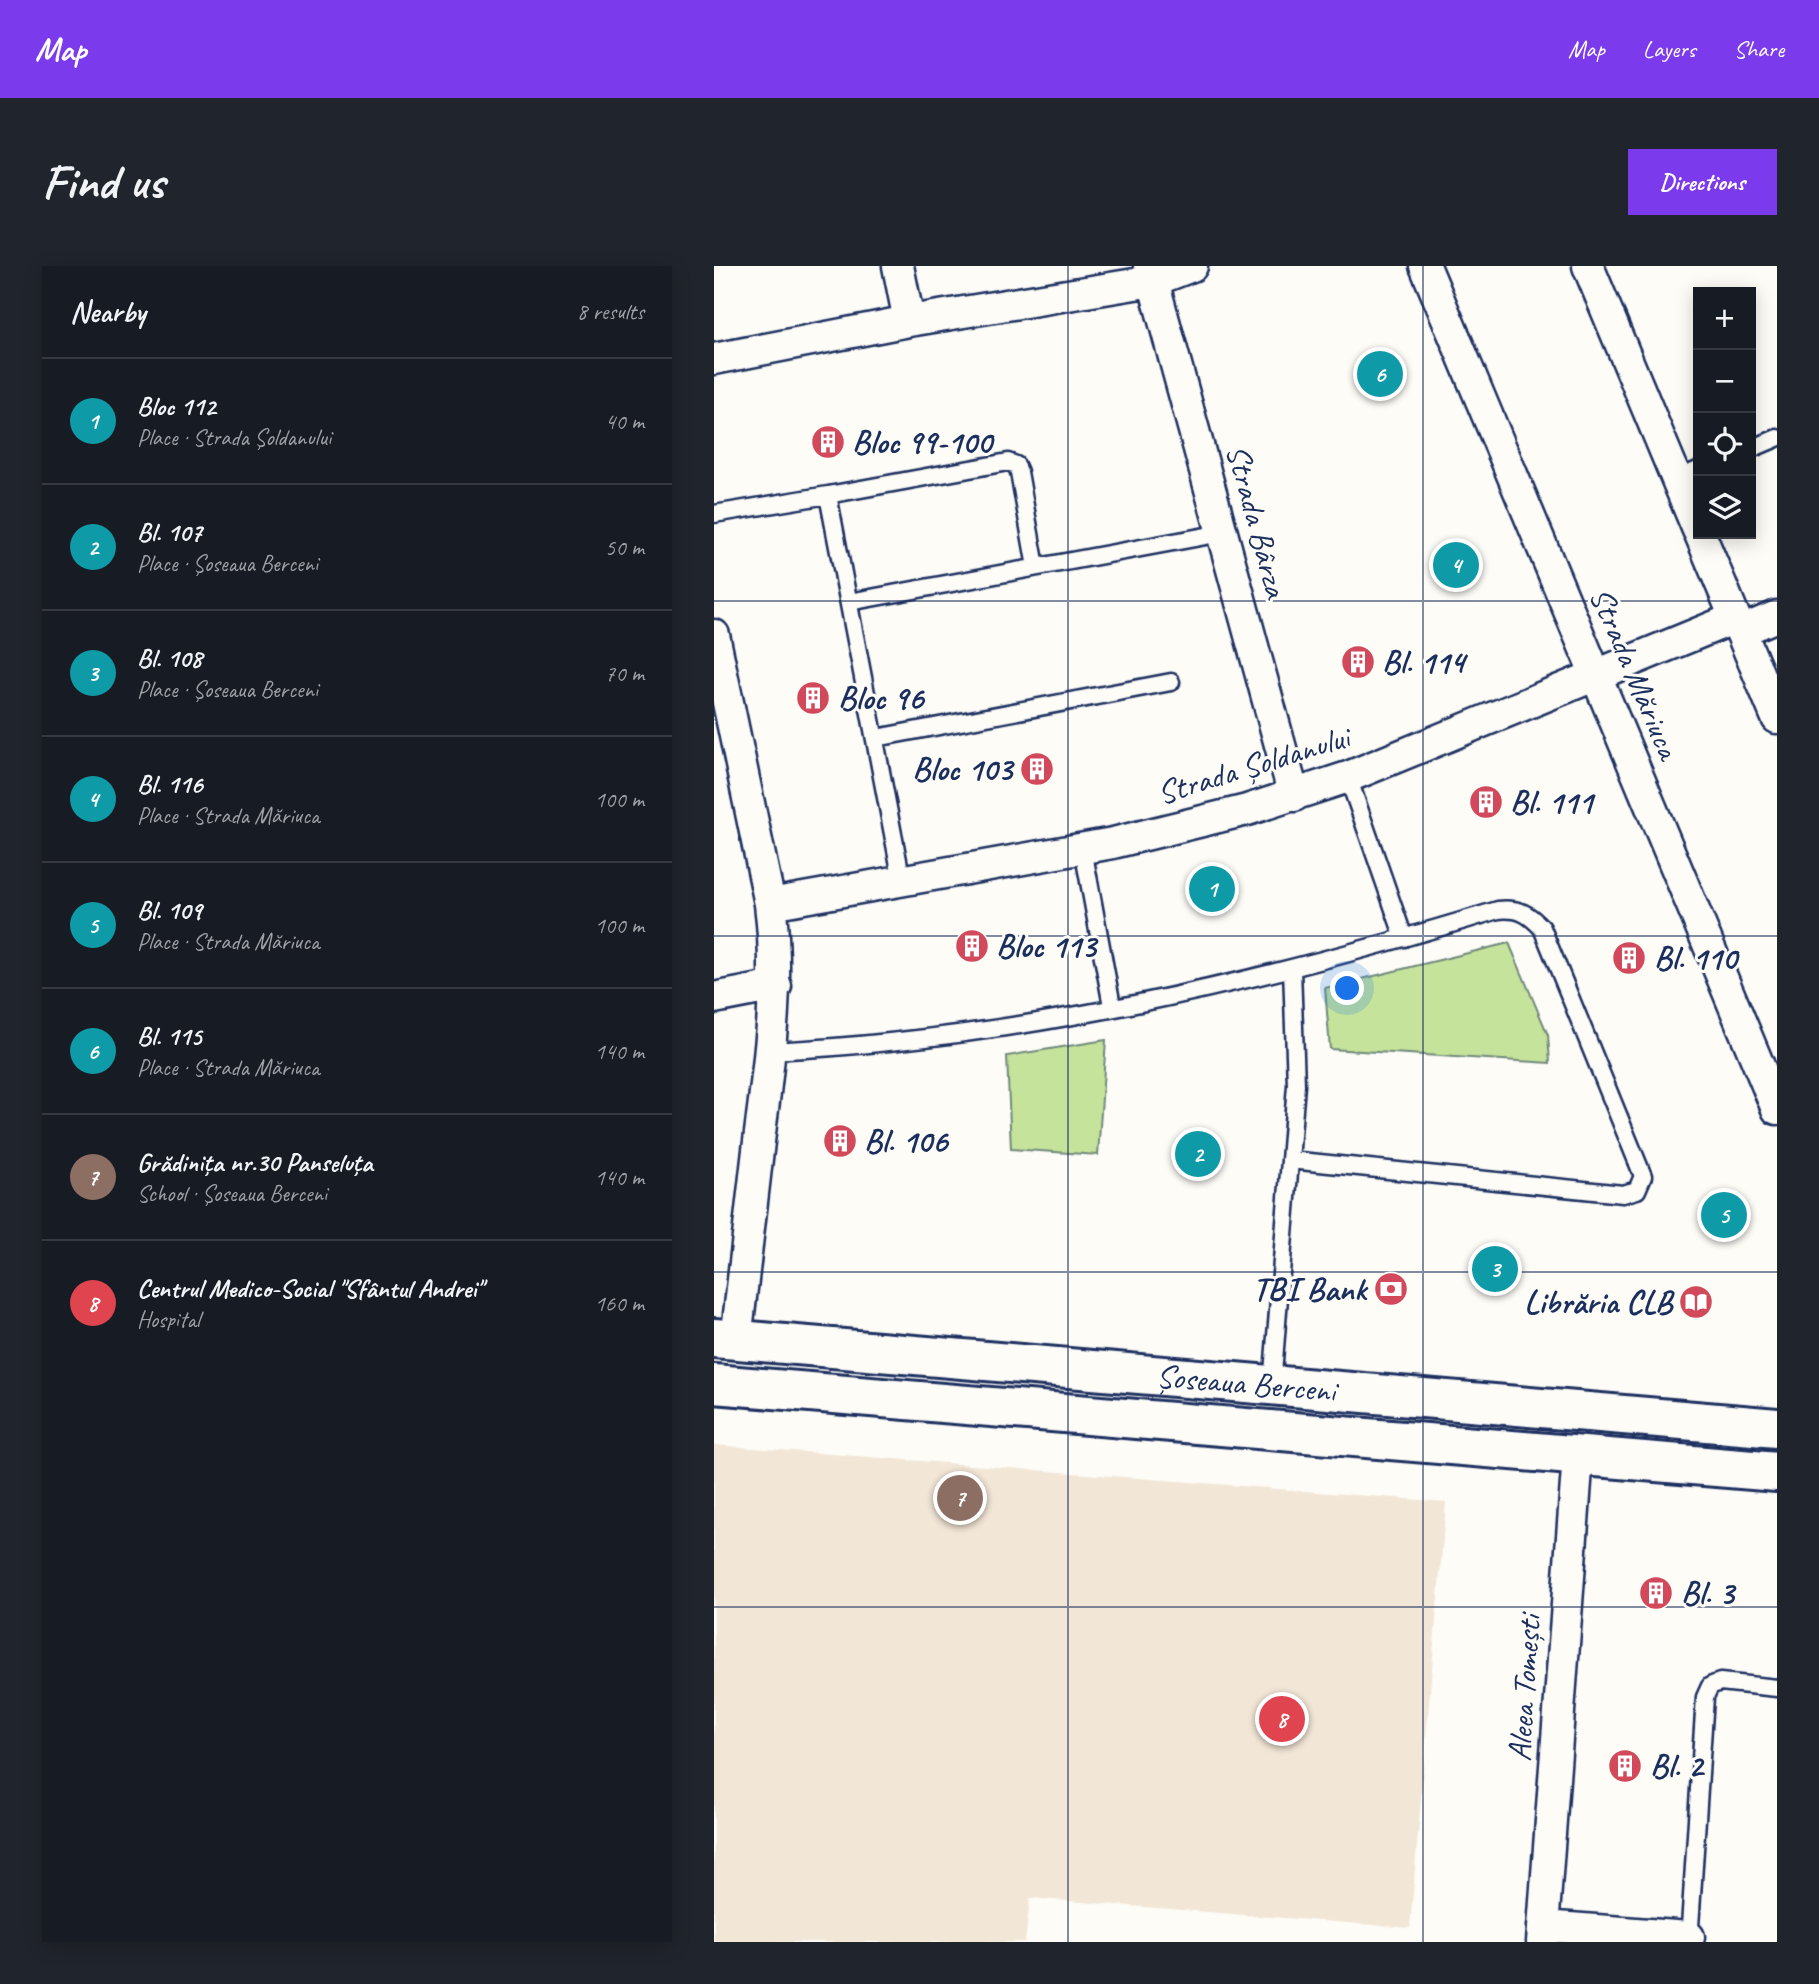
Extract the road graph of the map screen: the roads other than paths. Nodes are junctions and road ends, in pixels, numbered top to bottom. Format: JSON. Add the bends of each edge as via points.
{"nodes":[{"id":1,"x":898,"y":266,"type":"edge"},
{"id":2,"x":1192,"y":266,"type":"edge"},
{"id":3,"x":1425,"y":266,"type":"edge"},
{"id":4,"x":1588,"y":266,"type":"edge"},
{"id":5,"x":1151,"y":273,"type":"edge"},
{"id":6,"x":909,"y":321,"type":"junction"},
{"id":7,"x":714,"y":359,"type":"edge"},
{"id":8,"x":1777,"y":438,"type":"edge"},
{"id":9,"x":1756,"y":447,"type":"edge"},
{"id":10,"x":1688,"y":475,"type":"edge"},
{"id":11,"x":828,"y":495,"type":"junction"},
{"id":12,"x":1693,"y":501,"type":"edge"},
{"id":13,"x":714,"y":514,"type":"edge"},
{"id":14,"x":1222,"y":533,"type":"junction"},
{"id":15,"x":1702,"y":539,"type":"edge"},
{"id":16,"x":1036,"y":567,"type":"junction"},
{"id":17,"x":849,"y":602,"type":"junction"},
{"id":18,"x":1777,"y":616,"type":"edge"},
{"id":19,"x":1738,"y":624,"type":"junction"},
{"id":20,"x":714,"y":635,"type":"edge"},
{"id":21,"x":1596,"y":676,"type":"junction"},
{"id":22,"x":1171,"y":682,"type":"dead end"},
{"id":23,"x":1777,"y":718,"type":"edge"},
{"id":24,"x":876,"y":738,"type":"junction"},
{"id":25,"x":1348,"y":777,"type":"junction"},
{"id":26,"x":1294,"y":796,"type":"junction"},
{"id":27,"x":1083,"y":849,"type":"junction"},
{"id":28,"x":902,"y":881,"type":"junction"},
{"id":29,"x":770,"y":904,"type":"junction"},
{"id":30,"x":1404,"y":938,"type":"junction"},
{"id":31,"x":1292,"y":970,"type":"junction"},
{"id":32,"x":776,"y":986,"type":"junction"},
{"id":33,"x":714,"y":998,"type":"edge"},
{"id":34,"x":1112,"y":1006,"type":"junction"},
{"id":35,"x":770,"y":1051,"type":"junction"},
{"id":36,"x":1777,"y":1109,"type":"edge"},
{"id":37,"x":1290,"y":1160,"type":"junction"},
{"id":38,"x":725,"y":1339,"type":"edge"},
{"id":39,"x":714,"y":1384,"type":"edge"},
{"id":40,"x":1272,"y":1386,"type":"junction"},
{"id":41,"x":1777,"y":1428,"type":"edge"},
{"id":42,"x":1578,"y":1455,"type":"junction"},
{"id":43,"x":1777,"y":1472,"type":"edge"},
{"id":44,"x":1777,"y":1688,"type":"edge"},
{"id":45,"x":1542,"y":1934,"type":"edge"},
{"id":46,"x":1689,"y":1940,"type":"edge"}],
"edges":[{"from":1,"to":6,"type":"street"},
{"from":2,"to":5,"type":"street"},
{"from":3,"to":21,"type":"street","name":"Strada Măriuca"},
{"from":4,"to":10,"type":"street"},
{"from":5,"to":6,"type":"street"},
{"from":5,"to":14,"type":"street","name":"Strada Bârza"},
{"from":6,"to":7,"type":"street"},
{"from":8,"to":9,"type":"lane"},
{"from":10,"to":12,"type":"street"},
{"from":11,"to":13,"type":"lane"},
{"from":11,"to":16,"type":"lane","via":[[1008,462],[1019,472]]},
{"from":11,"to":17,"type":"lane"},
{"from":14,"to":16,"type":"lane"},
{"from":14,"to":26,"type":"street","name":"Strada Bârza"},
{"from":15,"to":19,"type":"street"},
{"from":16,"to":17,"type":"lane"},
{"from":17,"to":24,"type":"lane"},
{"from":18,"to":19,"type":"street","name":"Strada Șoldanului"},
{"from":19,"to":21,"type":"street","name":"Strada Șoldanului"},
{"from":19,"to":23,"type":"street"},
{"from":20,"to":29,"type":"street"},
{"from":21,"to":25,"type":"street","name":"Strada Șoldanului"},
{"from":21,"to":36,"type":"street","name":"Strada Măriuca"},
{"from":22,"to":24,"type":"lane"},
{"from":24,"to":28,"type":"lane"},
{"from":25,"to":26,"type":"street","name":"Strada Șoldanului"},
{"from":25,"to":30,"type":"lane"},
{"from":26,"to":27,"type":"street","name":"Strada Șoldanului","via":[[1190,826]]},
{"from":27,"to":28,"type":"street","name":"Strada Șoldanului"},
{"from":27,"to":34,"type":"lane"},
{"from":28,"to":29,"type":"street","name":"Strada Șoldanului"},
{"from":29,"to":32,"type":"street"},
{"from":30,"to":31,"type":"lane"},
{"from":30,"to":37,"type":"lane","via":[[1498,910],[1514,908],[1528,913],[1542,928],[1625,1128],[1642,1183],[1637,1190],[1623,1194]]},
{"from":31,"to":34,"type":"lane"},
{"from":31,"to":37,"type":"lane","via":[[1296,1085]]},
{"from":32,"to":33,"type":"street"},
{"from":32,"to":35,"type":"street"},
{"from":34,"to":35,"type":"lane","via":[[866,1047]]},
{"from":35,"to":38,"type":"street"},
{"from":37,"to":40,"type":"lane"},
{"from":38,"to":40,"type":"main road","name":"Șoseaua Berceni"},
{"from":39,"to":42,"type":"main road","name":"Șoseaua Berceni"},
{"from":40,"to":41,"type":"main road","name":"Șoseaua Berceni"},
{"from":42,"to":43,"type":"main road","name":"Șoseaua Berceni"},
{"from":42,"to":45,"type":"street","name":"Aleea Tomești"},
{"from":44,"to":46,"type":"lane","name":"Aleea Tomești","via":[[1720,1682],[1710,1686],[1705,1697]]},
{"from":45,"to":46,"type":"street","name":"Aleea Tomești"}]}
